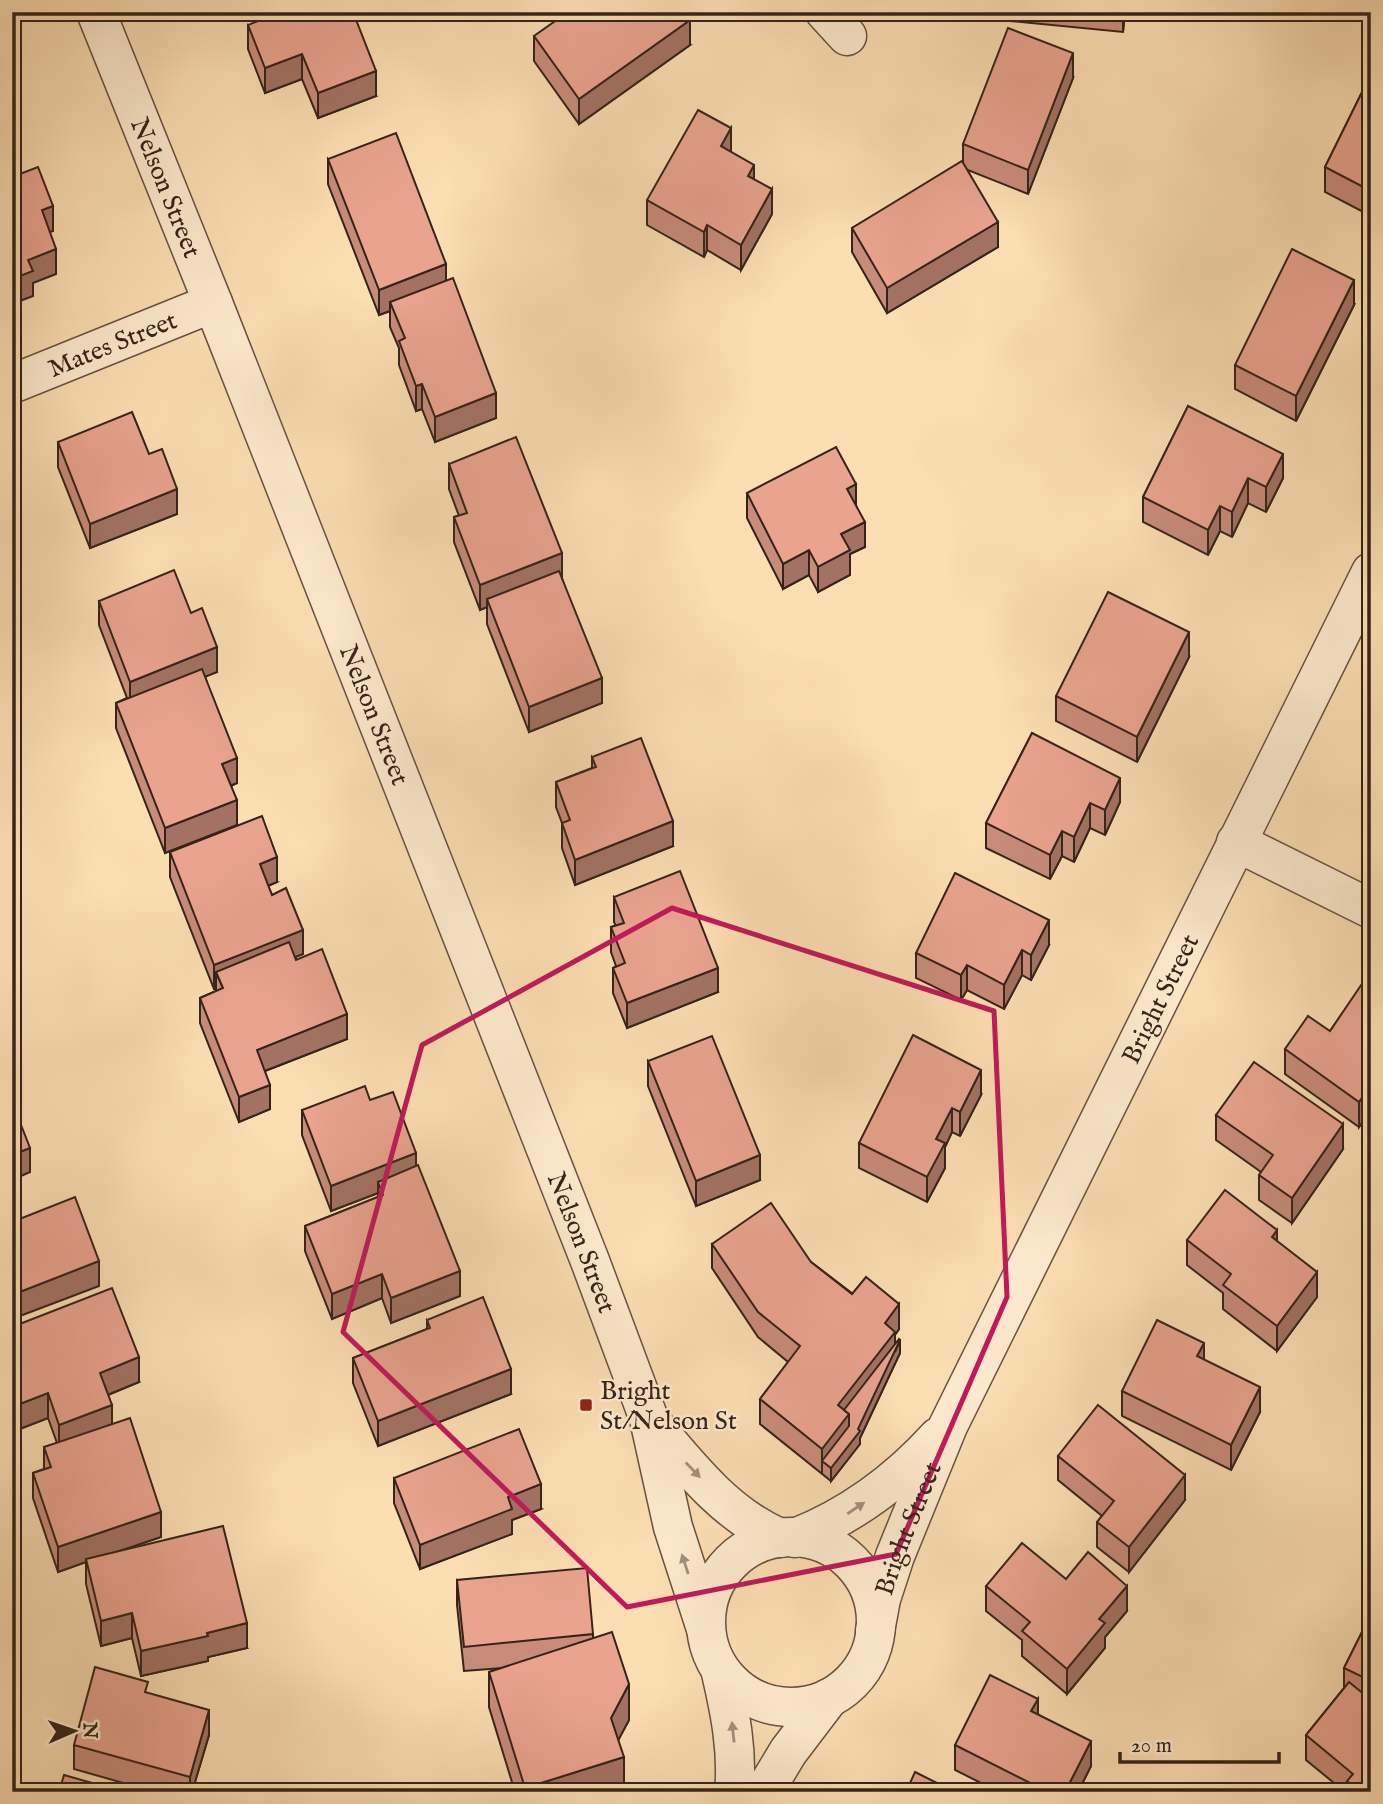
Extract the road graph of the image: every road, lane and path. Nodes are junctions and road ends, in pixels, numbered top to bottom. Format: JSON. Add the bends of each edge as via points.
{"nodes":[{"id":1,"x":96,"y":12,"type":"edge"},
{"id":2,"x":213,"y":303,"type":"junction"},
{"id":3,"x":12,"y":384,"type":"edge"},
{"id":4,"x":1371,"y":572,"type":"edge"},
{"id":5,"x":1236,"y":842,"type":"junction"},
{"id":6,"x":1371,"y":909,"type":"edge"},
{"id":7,"x":649,"y":1419,"type":"junction"},
{"id":8,"x":948,"y":1426,"type":"junction"},
{"id":9,"x":788,"y":1538,"type":"junction"},
{"id":10,"x":706,"y":1629,"type":"junction"},
{"id":11,"x":875,"y":1631,"type":"junction"},
{"id":12,"x":721,"y":1673,"type":"junction"},
{"id":13,"x":829,"y":1698,"type":"junction"},
{"id":14,"x":734,"y":1792,"type":"edge"},
{"id":15,"x":764,"y":1792,"type":"edge"}],
"edges":[{"from":1,"to":2,"type":"street","name":"Nelson Street"},
{"from":2,"to":3,"type":"street","name":"Mates Street"},
{"from":2,"to":7,"type":"street","name":"Nelson Street"},
{"from":4,"to":5,"type":"street","name":"Bright Street"},
{"from":5,"to":6,"type":"street"},
{"from":5,"to":8,"type":"street","name":"Bright Street"},
{"from":7,"to":9,"type":"street","name":"Nelson Street","one_way":true,"via":[[716,1495],[759,1527]]},
{"from":10,"to":7,"type":"street","name":"Nelson Street","one_way":true,"via":[[673,1527]]},
{"from":9,"to":8,"type":"street","name":"Bright Street","one_way":true,"via":[[834,1521],[868,1500],[913,1465]]},
{"from":8,"to":11,"type":"street","name":"Bright Street","via":[[895,1556]]},
{"from":9,"to":10,"type":"street","via":[[769,1539],[732,1561],[711,1594]]},
{"from":9,"to":11,"type":"street","via":[[823,1543],[853,1562],[871,1595]]},
{"from":10,"to":12,"type":"street","via":[[711,1655]]},
{"from":11,"to":13,"type":"street","via":[[863,1664]]},
{"from":12,"to":13,"type":"street","via":[[738,1689],[763,1701],[810,1705]]},
{"from":14,"to":12,"type":"street","one_way":true,"via":[[731,1720]]},
{"from":13,"to":15,"type":"street"}]}
